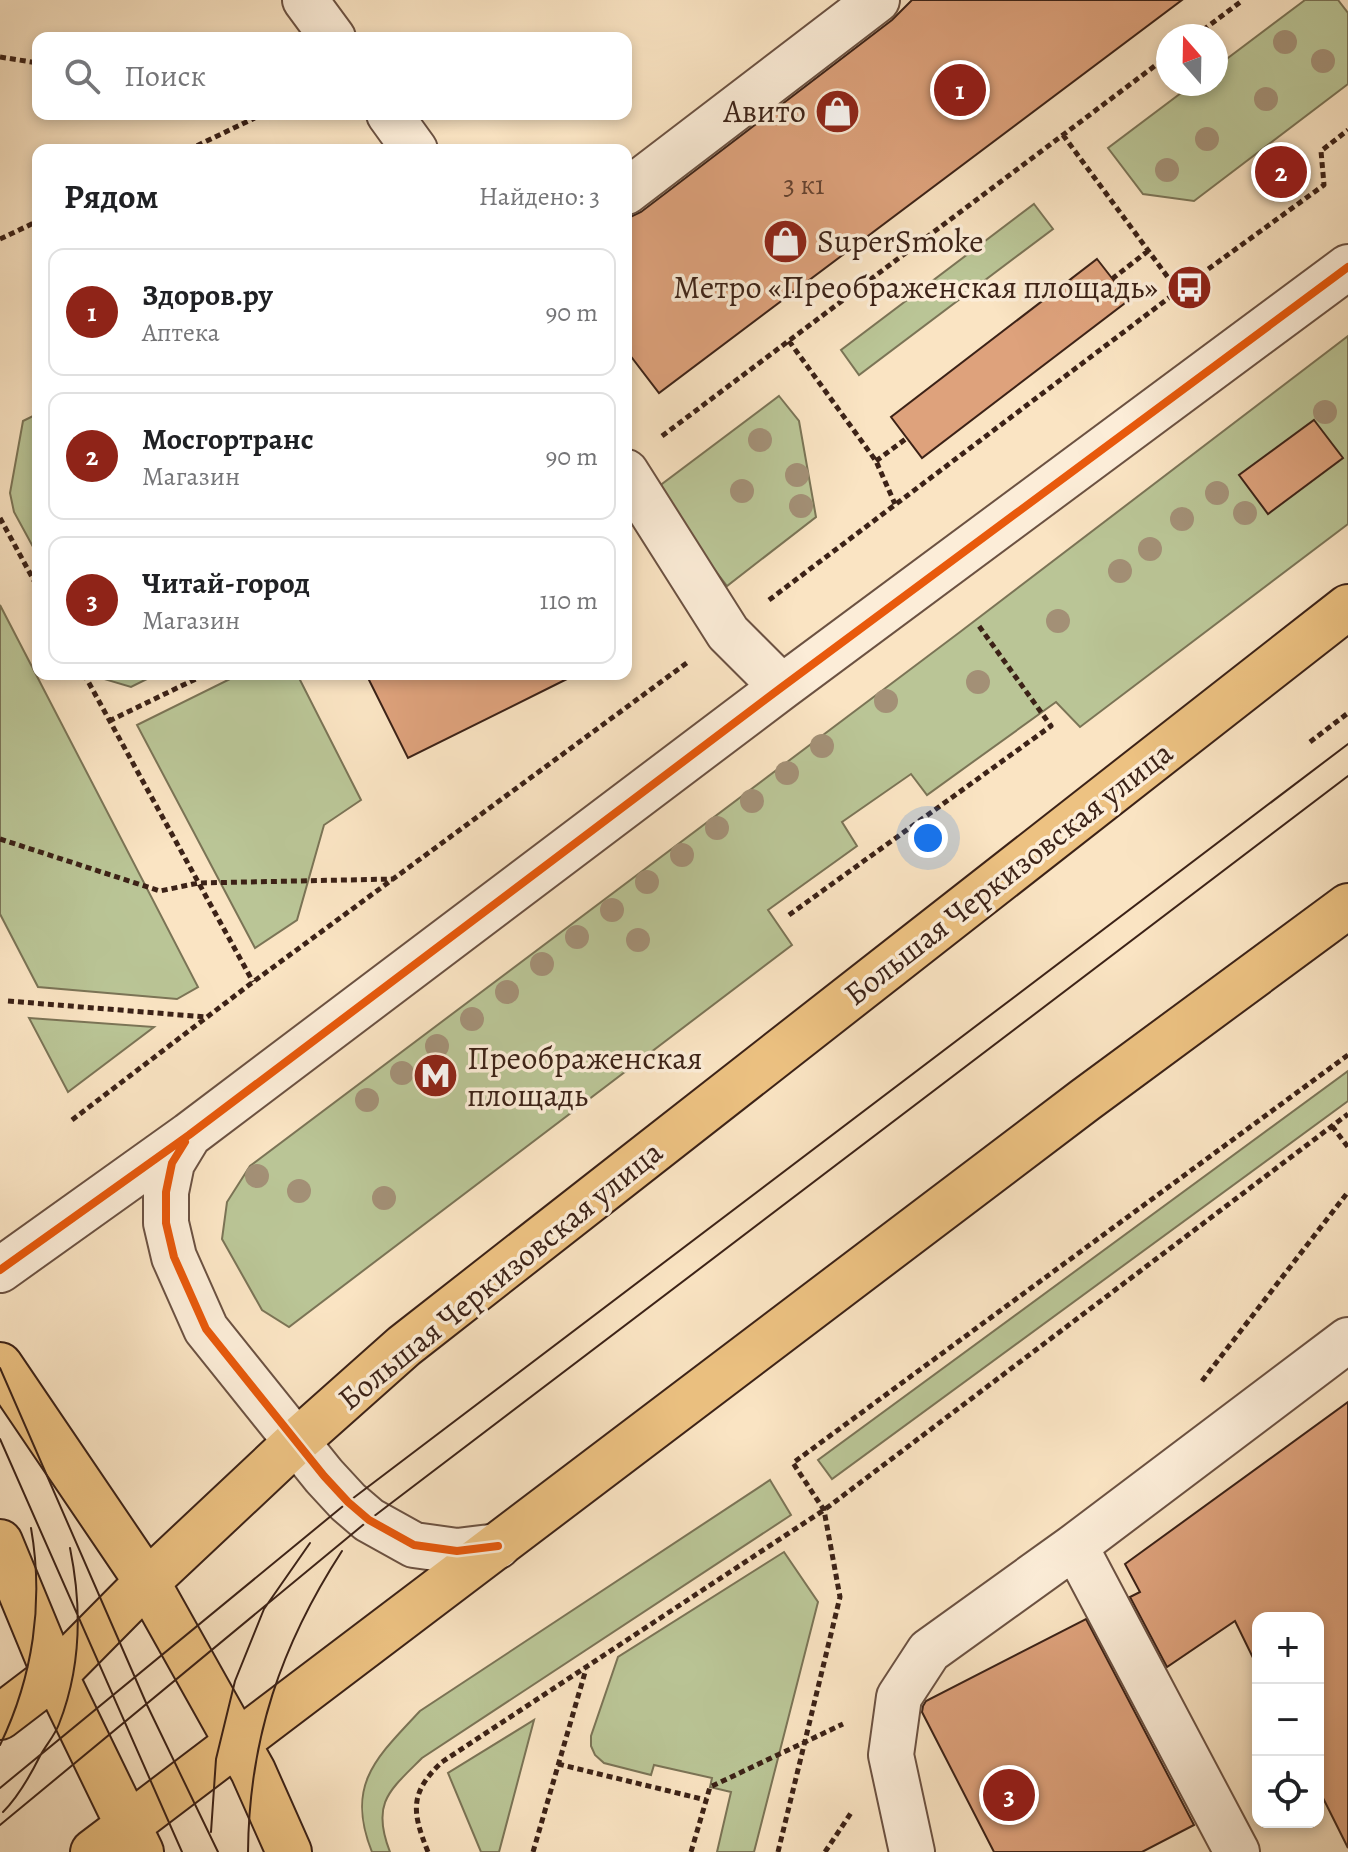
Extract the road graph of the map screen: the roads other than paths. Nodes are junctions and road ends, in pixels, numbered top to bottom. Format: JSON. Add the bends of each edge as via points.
{"nodes":[{"id":1,"x":305,"y":0,"type":"edge"},
{"id":2,"x":877,"y":0,"type":"edge"},
{"id":3,"x":329,"y":32,"type":"edge"},
{"id":4,"x":393,"y":120,"type":"edge"},
{"id":5,"x":411,"y":144,"type":"edge"},
{"id":6,"x":632,"y":187,"type":"edge"},
{"id":7,"x":1348,"y":267,"type":"edge"},
{"id":8,"x":638,"y":458,"type":"edge"},
{"id":9,"x":1348,"y":607,"type":"edge"},
{"id":10,"x":782,"y":687,"type":"junction"},
{"id":11,"x":1348,"y":906,"type":"edge"},
{"id":12,"x":189,"y":1135,"type":"junction"},
{"id":13,"x":0,"y":1270,"type":"edge"},
{"id":14,"x":1348,"y":1340,"type":"edge"},
{"id":15,"x":0,"y":1365,"type":"edge"},
{"id":16,"x":296,"y":1442,"type":"junction"},
{"id":17,"x":0,"y":1542,"type":"edge"},
{"id":18,"x":498,"y":1546,"type":"junction"},
{"id":19,"x":1075,"y":1546,"type":"junction"},
{"id":20,"x":147,"y":1582,"type":"junction"},
{"id":21,"x":55,"y":1675,"type":"junction"},
{"id":22,"x":0,"y":1717,"type":"edge"},
{"id":23,"x":238,"y":1743,"type":"junction"},
{"id":24,"x":136,"y":1838,"type":"edge"},
{"id":25,"x":93,"y":1852,"type":"edge"},
{"id":26,"x":289,"y":1852,"type":"edge"},
{"id":27,"x":912,"y":1852,"type":"edge"},
{"id":28,"x":1237,"y":1852,"type":"edge"}],
"edges":[{"from":1,"to":3,"type":"street"},
{"from":2,"to":6,"type":"street"},
{"from":4,"to":5,"type":"street"},
{"from":7,"to":10,"type":"street"},
{"from":8,"to":10,"type":"street","via":[[728,633]]},
{"from":9,"to":16,"type":"main road","name":"Большая Черкизовская улица","via":[[404,1346]]},
{"from":10,"to":12,"type":"street"},
{"from":11,"to":18,"type":"main road"},
{"from":12,"to":13,"type":"street"},
{"from":12,"to":16,"type":"street","via":[[172,1163],[166,1192],[174,1257],[206,1329]]},
{"from":14,"to":19,"type":"street"},
{"from":15,"to":20,"type":"main road"},
{"from":16,"to":18,"type":"street","via":[[348,1502],[414,1545],[457,1551]]},
{"from":16,"to":20,"type":"main road","name":"Большая Черкизовская улица"},
{"from":17,"to":21,"type":"main road"},
{"from":18,"to":23,"type":"main road"},
{"from":19,"to":27,"type":"street","via":[[929,1651],[899,1697],[891,1755]]},
{"from":19,"to":28,"type":"street"},
{"from":20,"to":21,"type":"main road","name":"Большая Черкизовская улица"},
{"from":20,"to":23,"type":"main road"},
{"from":21,"to":22,"type":"main road"},
{"from":21,"to":24,"type":"main road"},
{"from":23,"to":24,"type":"main road"},
{"from":23,"to":26,"type":"main road"},
{"from":24,"to":25,"type":"main road"}]}
